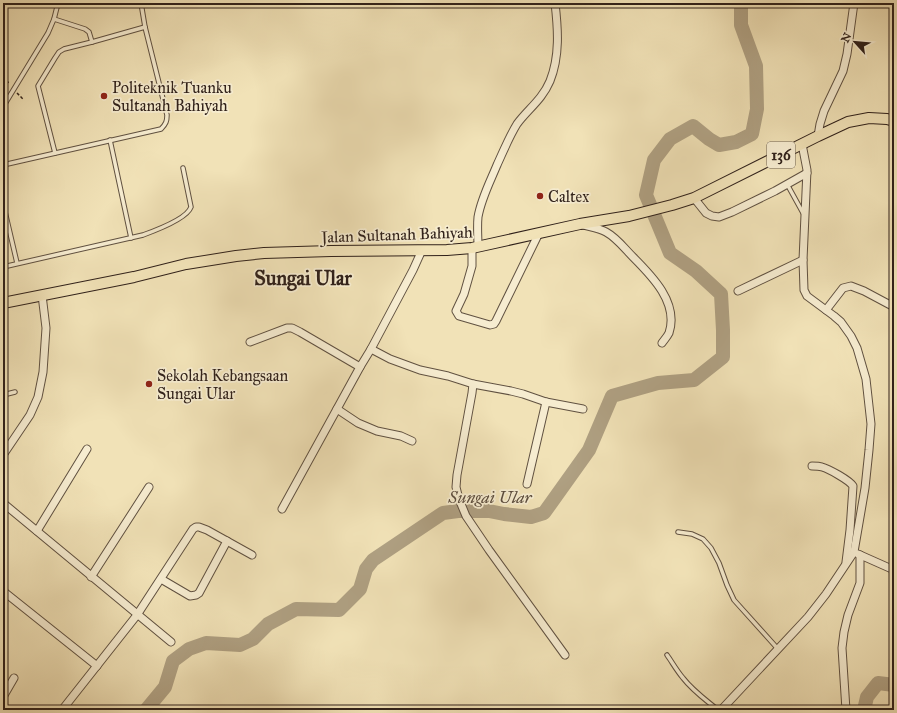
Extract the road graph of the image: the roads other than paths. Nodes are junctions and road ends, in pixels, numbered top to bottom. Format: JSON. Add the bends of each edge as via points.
{"nodes":[{"id":1,"x":58,"y":3,"type":"edge"},
{"id":2,"x":141,"y":3,"type":"edge"},
{"id":3,"x":556,"y":3,"type":"edge"},
{"id":4,"x":854,"y":3,"type":"edge"},
{"id":5,"x":54,"y":19,"type":"junction"},
{"id":6,"x":145,"y":27,"type":"junction"},
{"id":7,"x":92,"y":42,"type":"junction"},
{"id":8,"x":3,"y":107,"type":"edge"},
{"id":9,"x":894,"y":121,"type":"edge"},
{"id":10,"x":818,"y":136,"type":"junction"},
{"id":11,"x":110,"y":140,"type":"junction"},
{"id":12,"x":802,"y":144,"type":"junction"},
{"id":13,"x":55,"y":153,"type":"junction"},
{"id":14,"x":3,"y":165,"type":"edge"},
{"id":15,"x":183,"y":168,"type":"dead end"},
{"id":16,"x":807,"y":173,"type":"junction"},
{"id":17,"x":788,"y":184,"type":"junction"},
{"id":18,"x":694,"y":198,"type":"junction"},
{"id":19,"x":3,"y":203,"type":"edge"},
{"id":20,"x":805,"y":216,"type":"junction"},
{"id":21,"x":580,"y":224,"type":"junction"},
{"id":22,"x":539,"y":233,"type":"junction"},
{"id":23,"x":131,"y":238,"type":"junction"},
{"id":24,"x":475,"y":248,"type":"junction"},
{"id":25,"x":422,"y":250,"type":"junction"},
{"id":26,"x":803,"y":260,"type":"junction"},
{"id":27,"x":17,"y":263,"type":"junction"},
{"id":28,"x":3,"y":267,"type":"edge"},
{"id":29,"x":738,"y":291,"type":"dead end"},
{"id":30,"x":42,"y":295,"type":"junction"},
{"id":31,"x":3,"y":303,"type":"edge"},
{"id":32,"x":894,"y":307,"type":"edge"},
{"id":33,"x":826,"y":310,"type":"junction"},
{"id":34,"x":250,"y":342,"type":"dead end"},
{"id":35,"x":662,"y":344,"type":"dead end"},
{"id":36,"x":371,"y":349,"type":"junction"},
{"id":37,"x":360,"y":367,"type":"junction"},
{"id":38,"x":473,"y":384,"type":"junction"},
{"id":39,"x":15,"y":392,"type":"dead end"},
{"id":40,"x":3,"y":395,"type":"edge"},
{"id":41,"x":546,"y":402,"type":"junction"},
{"id":42,"x":337,"y":409,"type":"junction"},
{"id":43,"x":583,"y":409,"type":"dead end"},
{"id":44,"x":412,"y":441,"type":"dead end"},
{"id":45,"x":87,"y":449,"type":"dead end"},
{"id":46,"x":3,"y":455,"type":"edge"},
{"id":47,"x":812,"y":466,"type":"dead end"},
{"id":48,"x":527,"y":484,"type":"dead end"},
{"id":49,"x":149,"y":487,"type":"dead end"},
{"id":50,"x":3,"y":503,"type":"edge"},
{"id":51,"x":282,"y":509,"type":"dead end"},
{"id":52,"x":37,"y":531,"type":"junction"},
{"id":53,"x":678,"y":532,"type":"dead end"},
{"id":54,"x":228,"y":541,"type":"junction"},
{"id":55,"x":857,"y":553,"type":"junction"},
{"id":56,"x":252,"y":555,"type":"dead end"},
{"id":57,"x":845,"y":564,"type":"junction"},
{"id":58,"x":894,"y":570,"type":"edge"},
{"id":59,"x":91,"y":577,"type":"junction"},
{"id":60,"x":160,"y":579,"type":"junction"},
{"id":61,"x":3,"y":591,"type":"edge"},
{"id":62,"x":137,"y":614,"type":"junction"},
{"id":63,"x":171,"y":642,"type":"dead end"},
{"id":64,"x":778,"y":649,"type":"junction"},
{"id":65,"x":667,"y":654,"type":"dead end"},
{"id":66,"x":565,"y":655,"type":"dead end"},
{"id":67,"x":97,"y":666,"type":"junction"},
{"id":68,"x":14,"y":678,"type":"dead end"},
{"id":69,"x":4,"y":692,"type":"edge"},
{"id":70,"x":62,"y":710,"type":"edge"},
{"id":71,"x":720,"y":710,"type":"edge"},
{"id":72,"x":846,"y":710,"type":"edge"}],
"edges":[{"from":1,"to":5,"type":"lane"},
{"from":2,"to":6,"type":"lane"},
{"from":3,"to":24,"type":"street","via":[[558,45],[553,72],[545,91],[510,137],[485,193],[478,215]]},
{"from":4,"to":10,"type":"street","via":[[843,71],[824,111]]},
{"from":5,"to":7,"type":"lane","via":[[85,29],[89,32]]},
{"from":5,"to":8,"type":"lane"},
{"from":6,"to":7,"type":"lane"},
{"from":6,"to":11,"type":"lane","via":[[167,121],[161,129]]},
{"from":7,"to":13,"type":"lane","via":[[59,52],[38,86]]},
{"from":9,"to":10,"type":"main road","name":"Jalan Sultanah Bahiyah","number":"136","via":[[869,118],[848,122]]},
{"from":10,"to":12,"type":"main road","name":"Jalan Sultanah Bahiyah","number":"136"},
{"from":11,"to":13,"type":"lane"},
{"from":11,"to":23,"type":"lane"},
{"from":12,"to":16,"type":"street"},
{"from":12,"to":18,"type":"main road","name":"Jalan Sultanah Bahiyah","number":"136"},
{"from":13,"to":14,"type":"lane"},
{"from":15,"to":23,"type":"lane","via":[[190,211],[162,229]]},
{"from":16,"to":17,"type":"street"},
{"from":16,"to":20,"type":"street"},
{"from":17,"to":18,"type":"street","via":[[719,217],[706,213]]},
{"from":17,"to":20,"type":"lane"},
{"from":18,"to":21,"type":"main road","name":"Jalan Sultanah Bahiyah","number":"136","via":[[628,216]]},
{"from":19,"to":27,"type":"lane"},
{"from":20,"to":26,"type":"street"},
{"from":21,"to":22,"type":"main road","name":"Jalan Sultanah Bahiyah","number":"136"},
{"from":21,"to":35,"type":"street","via":[[600,229],[614,237],[656,282],[667,300],[671,319],[668,334]]},
{"from":22,"to":24,"type":"main road","name":"Jalan Sultanah Bahiyah","number":"136"},
{"from":22,"to":24,"type":"street","via":[[496,321],[490,325],[459,316],[456,311],[464,294]]},
{"from":23,"to":27,"type":"lane"},
{"from":24,"to":25,"type":"main road","name":"Jalan Sultanah Bahiyah","number":"136"},
{"from":25,"to":30,"type":"main road","name":"Jalan Sultanah Bahiyah","number":"136","via":[[294,252],[236,256],[186,264]]},
{"from":25,"to":36,"type":"street"},
{"from":26,"to":29,"type":"street"},
{"from":26,"to":33,"type":"street","via":[[804,290],[807,296]]},
{"from":27,"to":28,"type":"lane"},
{"from":30,"to":31,"type":"main road","name":"Jalan Sultanah Bahiyah","number":"136"},
{"from":30,"to":46,"type":"street","via":[[46,328],[43,372],[38,397],[30,415]]},
{"from":32,"to":33,"type":"street","via":[[851,286],[843,288]]},
{"from":33,"to":55,"type":"street","via":[[841,322],[852,336],[866,379],[871,424],[870,450]]},
{"from":34,"to":37,"type":"street","via":[[292,328]]},
{"from":36,"to":37,"type":"street"},
{"from":36,"to":38,"type":"street","via":[[420,370]]},
{"from":37,"to":42,"type":"street"},
{"from":38,"to":41,"type":"street","via":[[517,392]]},
{"from":38,"to":66,"type":"street","via":[[456,487],[459,499],[466,516],[489,550]]},
{"from":39,"to":40,"type":"lane"},
{"from":41,"to":43,"type":"street"},
{"from":41,"to":48,"type":"street"},
{"from":42,"to":44,"type":"street","via":[[358,423]]},
{"from":42,"to":51,"type":"street"},
{"from":45,"to":52,"type":"street"},
{"from":47,"to":57,"type":"street","via":[[828,470],[853,486]]},
{"from":49,"to":59,"type":"street"},
{"from":50,"to":52,"type":"street"},
{"from":52,"to":59,"type":"street"},
{"from":53,"to":64,"type":"lane","via":[[703,539],[711,548],[734,600]]},
{"from":54,"to":56,"type":"street"},
{"from":54,"to":60,"type":"street","via":[[208,530],[198,527],[193,529]]},
{"from":54,"to":60,"type":"street","via":[[196,596],[190,596]]},
{"from":55,"to":57,"type":"street"},
{"from":55,"to":58,"type":"street"},
{"from":55,"to":72,"type":"street","via":[[860,583],[848,615],[842,648]]},
{"from":57,"to":64,"type":"street","via":[[808,617]]},
{"from":59,"to":62,"type":"street"},
{"from":60,"to":62,"type":"street"},
{"from":61,"to":67,"type":"street"},
{"from":62,"to":63,"type":"street"},
{"from":62,"to":67,"type":"street"},
{"from":64,"to":71,"type":"street"},
{"from":65,"to":71,"type":"lane","via":[[688,684]]},
{"from":67,"to":70,"type":"street"},
{"from":68,"to":69,"type":"street"}]}
